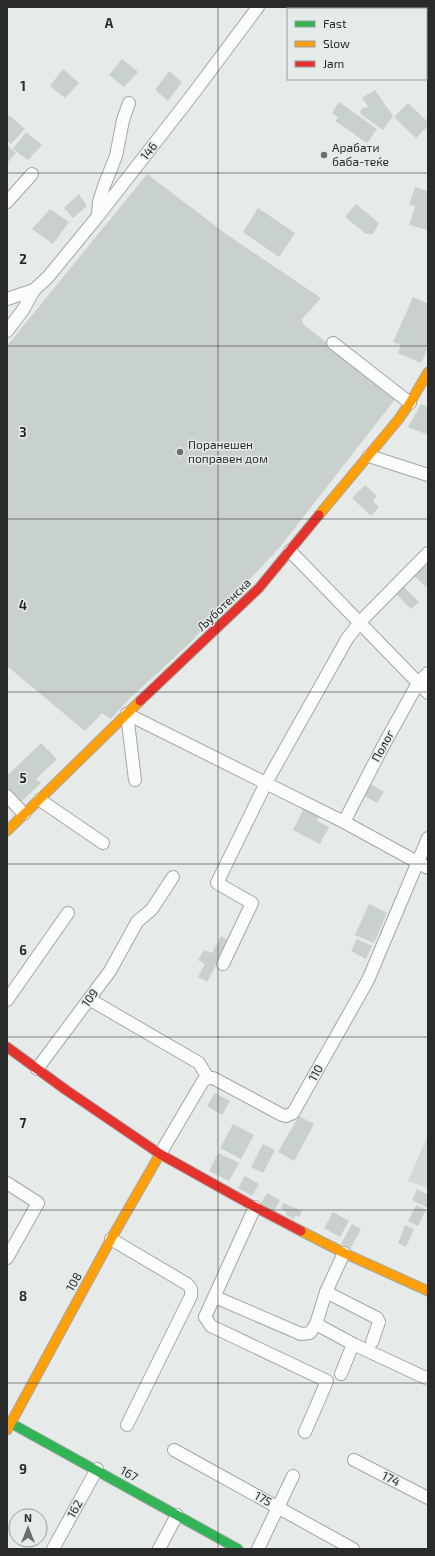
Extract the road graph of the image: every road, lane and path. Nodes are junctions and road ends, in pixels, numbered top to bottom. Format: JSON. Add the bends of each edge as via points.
{"nodes":[{"id":1,"x":258,"y":7,"type":"edge"},
{"id":2,"x":129,"y":103,"type":"dead end"},
{"id":3,"x":32,"y":174,"type":"dead end"},
{"id":4,"x":7,"y":202,"type":"edge"},
{"id":5,"x":98,"y":216,"type":"junction"},
{"id":6,"x":34,"y":290,"type":"junction"},
{"id":7,"x":7,"y":299,"type":"edge"},
{"id":8,"x":7,"y":331,"type":"edge"},
{"id":9,"x":333,"y":342,"type":"dead end"},
{"id":10,"x":428,"y":372,"type":"edge"},
{"id":11,"x":410,"y":403,"type":"junction"},
{"id":12,"x":369,"y":456,"type":"junction"},
{"id":13,"x":428,"y":475,"type":"edge"},
{"id":14,"x":290,"y":551,"type":"junction"},
{"id":15,"x":428,"y":553,"type":"edge"},
{"id":16,"x":360,"y":622,"type":"junction"},
{"id":17,"x":428,"y":673,"type":"edge"},
{"id":18,"x":418,"y":683,"type":"junction"},
{"id":19,"x":428,"y":693,"type":"edge"},
{"id":20,"x":127,"y":714,"type":"junction"},
{"id":21,"x":135,"y":780,"type":"dead end"},
{"id":22,"x":266,"y":783,"type":"junction"},
{"id":23,"x":7,"y":796,"type":"edge"},
{"id":24,"x":40,"y":800,"type":"junction"},
{"id":25,"x":24,"y":814,"type":"junction"},
{"id":26,"x":344,"y":822,"type":"junction"},
{"id":27,"x":7,"y":831,"type":"edge"},
{"id":28,"x":428,"y":838,"type":"edge"},
{"id":29,"x":103,"y":843,"type":"dead end"},
{"id":30,"x":423,"y":866,"type":"edge"},
{"id":31,"x":173,"y":877,"type":"dead end"},
{"id":32,"x":68,"y":913,"type":"dead end"},
{"id":33,"x":223,"y":964,"type":"dead end"},
{"id":34,"x":89,"y":999,"type":"junction"},
{"id":35,"x":7,"y":1000,"type":"edge"},
{"id":36,"x":7,"y":1047,"type":"edge"},
{"id":37,"x":37,"y":1069,"type":"junction"},
{"id":38,"x":208,"y":1078,"type":"junction"},
{"id":39,"x":160,"y":1154,"type":"junction"},
{"id":40,"x":7,"y":1183,"type":"edge"},
{"id":41,"x":255,"y":1207,"type":"junction"},
{"id":42,"x":111,"y":1239,"type":"junction"},
{"id":43,"x":344,"y":1253,"type":"junction"},
{"id":44,"x":7,"y":1258,"type":"edge"},
{"id":45,"x":428,"y":1291,"type":"edge"},
{"id":46,"x":326,"y":1292,"type":"junction"},
{"id":47,"x":215,"y":1297,"type":"junction"},
{"id":48,"x":316,"y":1324,"type":"junction"},
{"id":49,"x":372,"y":1342,"type":"dead end"},
{"id":50,"x":353,"y":1344,"type":"junction"},
{"id":51,"x":341,"y":1374,"type":"dead end"},
{"id":52,"x":428,"y":1379,"type":"edge"},
{"id":53,"x":8,"y":1424,"type":"edge"},
{"id":54,"x":127,"y":1425,"type":"dead end"},
{"id":55,"x":305,"y":1432,"type":"dead end"},
{"id":56,"x":174,"y":1450,"type":"dead end"},
{"id":57,"x":354,"y":1460,"type":"dead end"},
{"id":58,"x":97,"y":1469,"type":"junction"},
{"id":59,"x":293,"y":1476,"type":"dead end"},
{"id":60,"x":428,"y":1498,"type":"edge"},
{"id":61,"x":278,"y":1507,"type":"junction"},
{"id":62,"x":177,"y":1515,"type":"junction"},
{"id":63,"x":53,"y":1549,"type":"edge"},
{"id":64,"x":159,"y":1549,"type":"edge"},
{"id":65,"x":238,"y":1549,"type":"edge"},
{"id":66,"x":258,"y":1549,"type":"edge"},
{"id":67,"x":353,"y":1549,"type":"edge"}],
"edges":[{"from":1,"to":5,"type":"street","name":"146"},
{"from":2,"to":5,"type":"street","via":[[116,156],[99,202]]},
{"from":3,"to":4,"type":"street"},
{"from":5,"to":6,"type":"street","name":"146","via":[[48,277]]},
{"from":6,"to":7,"type":"street","name":"146"},
{"from":6,"to":8,"type":"street","name":"146"},
{"from":9,"to":11,"type":"street"},
{"from":10,"to":11,"type":"street","name":"Љуботенска"},
{"from":11,"to":12,"type":"street","name":"Љуботенска"},
{"from":12,"to":13,"type":"street"},
{"from":12,"to":14,"type":"street","name":"Љуботенска"},
{"from":14,"to":16,"type":"street"},
{"from":14,"to":20,"type":"street","name":"Љуботенска","via":[[259,588]]},
{"from":15,"to":16,"type":"street"},
{"from":16,"to":18,"type":"street"},
{"from":16,"to":22,"type":"street","via":[[347,639]]},
{"from":17,"to":18,"type":"street","name":"Полог"},
{"from":18,"to":19,"type":"street"},
{"from":18,"to":26,"type":"street","name":"Полог"},
{"from":20,"to":21,"type":"street"},
{"from":20,"to":22,"type":"street"},
{"from":20,"to":24,"type":"street","name":"Љуботенска"},
{"from":22,"to":26,"type":"street"},
{"from":22,"to":33,"type":"street","via":[[217,883],[252,903]]},
{"from":23,"to":25,"type":"street"},
{"from":24,"to":25,"type":"street","name":"Љуботенска"},
{"from":24,"to":29,"type":"street"},
{"from":25,"to":27,"type":"street","name":"Љуботенска"},
{"from":26,"to":30,"type":"street"},
{"from":28,"to":30,"type":"street"},
{"from":30,"to":38,"type":"street","name":"110","via":[[368,980],[293,1113],[282,1115],[213,1078]]},
{"from":31,"to":34,"type":"street","name":"109","via":[[152,909],[137,922],[110,971]]},
{"from":32,"to":35,"type":"street"},
{"from":34,"to":37,"type":"street","name":"109"},
{"from":34,"to":38,"type":"street","via":[[199,1064]]},
{"from":36,"to":37,"type":"street"},
{"from":37,"to":39,"type":"street"},
{"from":38,"to":39,"type":"street","via":[[203,1081]]},
{"from":39,"to":41,"type":"street"},
{"from":39,"to":42,"type":"street","name":"108"},
{"from":40,"to":44,"type":"street","via":[[38,1203]]},
{"from":41,"to":43,"type":"street"},
{"from":41,"to":47,"type":"street"},
{"from":42,"to":53,"type":"street","name":"108"},
{"from":42,"to":54,"type":"street","via":[[187,1284],[191,1290],[191,1296]]},
{"from":43,"to":45,"type":"street"},
{"from":43,"to":46,"type":"street"},
{"from":46,"to":48,"type":"street"},
{"from":46,"to":49,"type":"street","via":[[377,1318],[379,1322]]},
{"from":47,"to":48,"type":"street","via":[[301,1334],[310,1333]]},
{"from":47,"to":55,"type":"street","via":[[205,1317],[211,1326],[327,1381]]},
{"from":48,"to":50,"type":"street"},
{"from":50,"to":51,"type":"street"},
{"from":50,"to":52,"type":"street"},
{"from":53,"to":58,"type":"street","name":"167"},
{"from":56,"to":61,"type":"street","name":"175"},
{"from":57,"to":60,"type":"street","name":"174"},
{"from":58,"to":62,"type":"street","name":"167"},
{"from":58,"to":63,"type":"street","name":"162"},
{"from":59,"to":61,"type":"street"},
{"from":61,"to":66,"type":"street"},
{"from":61,"to":67,"type":"street","name":"175"},
{"from":62,"to":64,"type":"street"},
{"from":62,"to":65,"type":"street","name":"167"}]}
